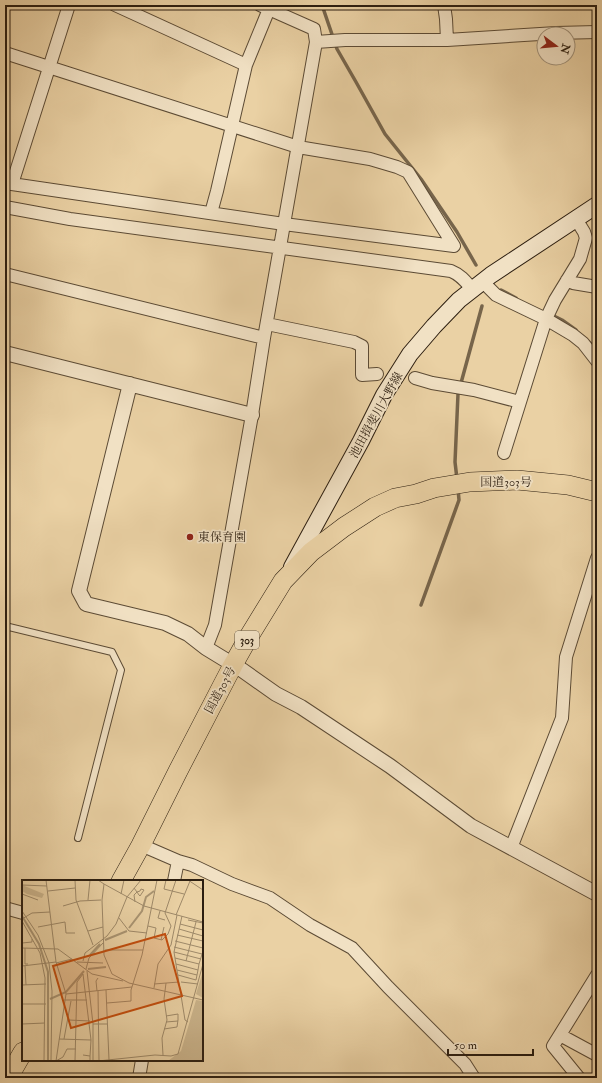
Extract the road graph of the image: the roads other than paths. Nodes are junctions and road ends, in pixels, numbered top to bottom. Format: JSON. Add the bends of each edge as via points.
{"nodes":[{"id":1,"x":69,"y":5,"type":"edge"},
{"id":2,"x":115,"y":5,"type":"edge"},
{"id":3,"x":444,"y":5,"type":"edge"},
{"id":4,"x":265,"y":7,"type":"edge"},
{"id":5,"x":597,"y":32,"type":"edge"},
{"id":6,"x":447,"y":40,"type":"junction"},
{"id":7,"x":321,"y":42,"type":"junction"},
{"id":8,"x":5,"y":53,"type":"edge"},
{"id":9,"x":246,"y":65,"type":"junction"},
{"id":10,"x":48,"y":67,"type":"junction"},
{"id":11,"x":232,"y":126,"type":"junction"},
{"id":12,"x":298,"y":147,"type":"junction"},
{"id":13,"x":8,"y":183,"type":"edge"},
{"id":14,"x":597,"y":205,"type":"edge"},
{"id":15,"x":5,"y":207,"type":"edge"},
{"id":16,"x":211,"y":213,"type":"junction"},
{"id":17,"x":576,"y":219,"type":"junction"},
{"id":18,"x":284,"y":224,"type":"junction"},
{"id":19,"x":280,"y":248,"type":"junction"},
{"id":20,"x":5,"y":274,"type":"edge"},
{"id":21,"x":567,"y":280,"type":"junction"},
{"id":22,"x":477,"y":285,"type":"junction"},
{"id":23,"x":597,"y":287,"type":"edge"},
{"id":24,"x":546,"y":319,"type":"junction"},
{"id":25,"x":266,"y":324,"type":"junction"},
{"id":26,"x":264,"y":338,"type":"junction"},
{"id":27,"x":5,"y":353,"type":"edge"},
{"id":28,"x":597,"y":362,"type":"edge"},
{"id":29,"x":377,"y":374,"type":"dead end"},
{"id":30,"x":415,"y":378,"type":"dead end"},
{"id":31,"x":130,"y":384,"type":"junction"},
{"id":32,"x":520,"y":402,"type":"junction"},
{"id":33,"x":252,"y":415,"type":"junction"},
{"id":34,"x":504,"y":453,"type":"dead end"},
{"id":35,"x":597,"y":492,"type":"edge"},
{"id":36,"x":416,"y":494,"type":"junction"},
{"id":37,"x":597,"y":558,"type":"edge"},
{"id":38,"x":283,"y":581,"type":"junction"},
{"id":39,"x":5,"y":626,"type":"edge"},
{"id":40,"x":206,"y":648,"type":"junction"},
{"id":41,"x":237,"y":667,"type":"junction"},
{"id":42,"x":78,"y":838,"type":"dead end"},
{"id":43,"x":144,"y":846,"type":"junction"},
{"id":44,"x":510,"y":848,"type":"junction"},
{"id":45,"x":178,"y":861,"type":"junction"},
{"id":46,"x":122,"y":880,"type":"edge"},
{"id":47,"x":128,"y":880,"type":"edge"},
{"id":48,"x":174,"y":880,"type":"edge"},
{"id":49,"x":597,"y":894,"type":"edge"},
{"id":50,"x":5,"y":908,"type":"edge"},
{"id":51,"x":22,"y":913,"type":"edge"},
{"id":52,"x":597,"y":975,"type":"edge"},
{"id":53,"x":560,"y":1035,"type":"junction"},
{"id":54,"x":22,"y":1054,"type":"edge"},
{"id":55,"x":597,"y":1055,"type":"edge"},
{"id":56,"x":29,"y":1061,"type":"edge"},
{"id":57,"x":142,"y":1061,"type":"edge"},
{"id":58,"x":8,"y":1078,"type":"edge"},
{"id":59,"x":20,"y":1078,"type":"edge"},
{"id":60,"x":139,"y":1078,"type":"edge"},
{"id":61,"x":474,"y":1078,"type":"edge"},
{"id":62,"x":579,"y":1078,"type":"edge"}],
"edges":[{"from":1,"to":10,"type":"street"},
{"from":2,"to":9,"type":"street"},
{"from":3,"to":6,"type":"street"},
{"from":4,"to":7,"type":"street","via":[[314,29]]},
{"from":4,"to":9,"type":"street"},
{"from":5,"to":6,"type":"street"},
{"from":6,"to":7,"type":"street"},
{"from":7,"to":12,"type":"street"},
{"from":8,"to":10,"type":"street"},
{"from":9,"to":11,"type":"street"},
{"from":10,"to":11,"type":"street"},
{"from":10,"to":13,"type":"street"},
{"from":11,"to":12,"type":"street"},
{"from":11,"to":16,"type":"street"},
{"from":12,"to":18,"type":"street"},
{"from":12,"to":18,"type":"street","via":[[370,159],[408,172],[454,246]]},
{"from":13,"to":16,"type":"street"},
{"from":14,"to":17,"type":"main road","name":"池田揖斐川大野線"},
{"from":15,"to":19,"type":"street","via":[[70,219]]},
{"from":16,"to":18,"type":"street"},
{"from":17,"to":21,"type":"street","via":[[586,238],[580,259]]},
{"from":17,"to":22,"type":"main road","name":"池田揖斐川大野線"},
{"from":18,"to":19,"type":"street"},
{"from":19,"to":22,"type":"street","via":[[451,271]]},
{"from":19,"to":25,"type":"street"},
{"from":20,"to":26,"type":"street"},
{"from":21,"to":23,"type":"street"},
{"from":21,"to":24,"type":"street"},
{"from":22,"to":24,"type":"street"},
{"from":22,"to":38,"type":"main road","name":"池田揖斐川大野線","via":[[439,320],[410,354],[384,395],[361,442]]},
{"from":24,"to":28,"type":"street","via":[[583,343]]},
{"from":24,"to":32,"type":"street"},
{"from":25,"to":26,"type":"street"},
{"from":25,"to":29,"type":"street","via":[[354,342],[362,346],[362,375]]},
{"from":26,"to":33,"type":"street"},
{"from":27,"to":31,"type":"street"},
{"from":30,"to":32,"type":"street"},
{"from":31,"to":33,"type":"street"},
{"from":31,"to":40,"type":"street","via":[[78,590],[86,604],[165,623],[188,634]]},
{"from":32,"to":34,"type":"street"},
{"from":33,"to":40,"type":"street","via":[[215,625]]},
{"from":35,"to":36,"type":"highway","name":"国道303号","number":"303","via":[[568,485],[517,480],[470,482]]},
{"from":36,"to":38,"type":"highway","name":"国道303号","number":"303","via":[[395,498],[375,507],[344,527],[311,552]]},
{"from":36,"to":41,"type":"highway","name":"国道303号","number":"303","via":[[351,532],[318,560],[292,588],[257,643]]},
{"from":37,"to":44,"type":"street","via":[[566,657],[562,718]]},
{"from":38,"to":41,"type":"highway","name":"国道303号","number":"303","via":[[248,638]]},
{"from":39,"to":42,"type":"lane","via":[[112,652],[121,670]]},
{"from":40,"to":41,"type":"street"},
{"from":41,"to":43,"type":"highway","name":"国道303号","number":"303","via":[[178,771]]},
{"from":41,"to":44,"type":"street","via":[[390,766],[471,826]]},
{"from":43,"to":45,"type":"street"},
{"from":43,"to":46,"type":"highway","name":"国道303号","number":"303"},
{"from":43,"to":47,"type":"highway","name":"国道303号","number":"303"},
{"from":44,"to":49,"type":"street"},
{"from":45,"to":48,"type":"street"},
{"from":45,"to":61,"type":"street","via":[[270,898],[310,925],[352,948],[465,1064]]},
{"from":50,"to":51,"type":"street"},
{"from":52,"to":53,"type":"street"},
{"from":53,"to":55,"type":"street"},
{"from":53,"to":62,"type":"street","via":[[553,1046]]},
{"from":54,"to":58,"type":"highway"},
{"from":56,"to":59,"type":"highway"},
{"from":57,"to":60,"type":"street"}]}
